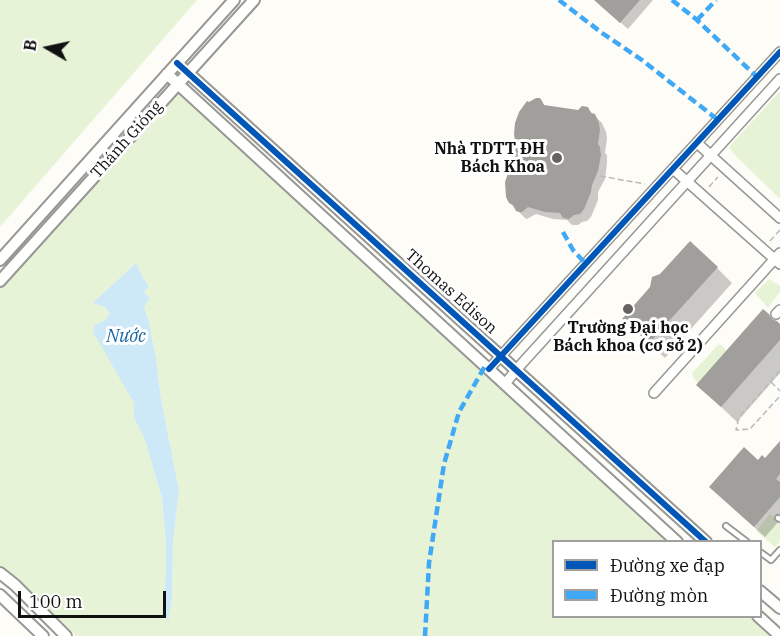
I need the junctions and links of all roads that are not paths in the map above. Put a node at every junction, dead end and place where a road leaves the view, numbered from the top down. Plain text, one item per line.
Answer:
1 (234, 0) edge
2 (254, 0) edge
3 (778, 59) edge
4 (177, 63) junction
5 (188, 73) junction
6 (167, 74) junction
7 (780, 79) edge
8 (178, 83) junction
9 (697, 143) junction
10 (710, 156) junction
11 (673, 169) junction
12 (687, 181) junction
13 (780, 218) edge
14 (778, 258) edge
15 (0, 260) edge
16 (579, 272) junction
17 (0, 280) edge
18 (593, 284) junction
19 (501, 356) junction
20 (489, 369) junction
21 (516, 369) junction
22 (505, 384) junction
23 (654, 393) dead end
24 (726, 526) dead end
25 (675, 540) edge
26 (704, 540) edge
27 (744, 540) edge
28 (780, 550) edge
29 (762, 553) edge
30 (1, 578) edge
31 (762, 593) edge
32 (0, 595) edge
33 (780, 608) edge
34 (760, 618) edge
35 (43, 636) edge
36 (66, 636) edge
37 (780, 636) edge

1 - 4 street, Thánh Gióng
2 - 5 street, Thánh Gióng
3 - 9 street
4 - 5 street, Thomas Edison
4 - 6 street, Thánh Gióng
5 - 8 street, Thánh Gióng
5 - 19 street, Thomas Edison
6 - 8 street, Thomas Edison
6 - 15 street, Thánh Gióng
7 - 10 street
8 - 17 street, Thánh Gióng
8 - 20 street, Thomas Edison
9 - 10 street
9 - 11 street
10 - 12 street
10 - 13 street
11 - 12 street
11 - 16 street
12 - 14 street
12 - 18 street
14 - 23 street
16 - 18 street
16 - 19 street
18 - 21 street
19 - 20 street
19 - 21 street, Thomas Edison
20 - 22 street, Thomas Edison
21 - 22 street
21 - 26 street, Thomas Edison
22 - 25 street, Thomas Edison
24 - 27 lane
28 - 29 lane
30 - 36 street
31 - 33 street
32 - 35 street
34 - 37 street

